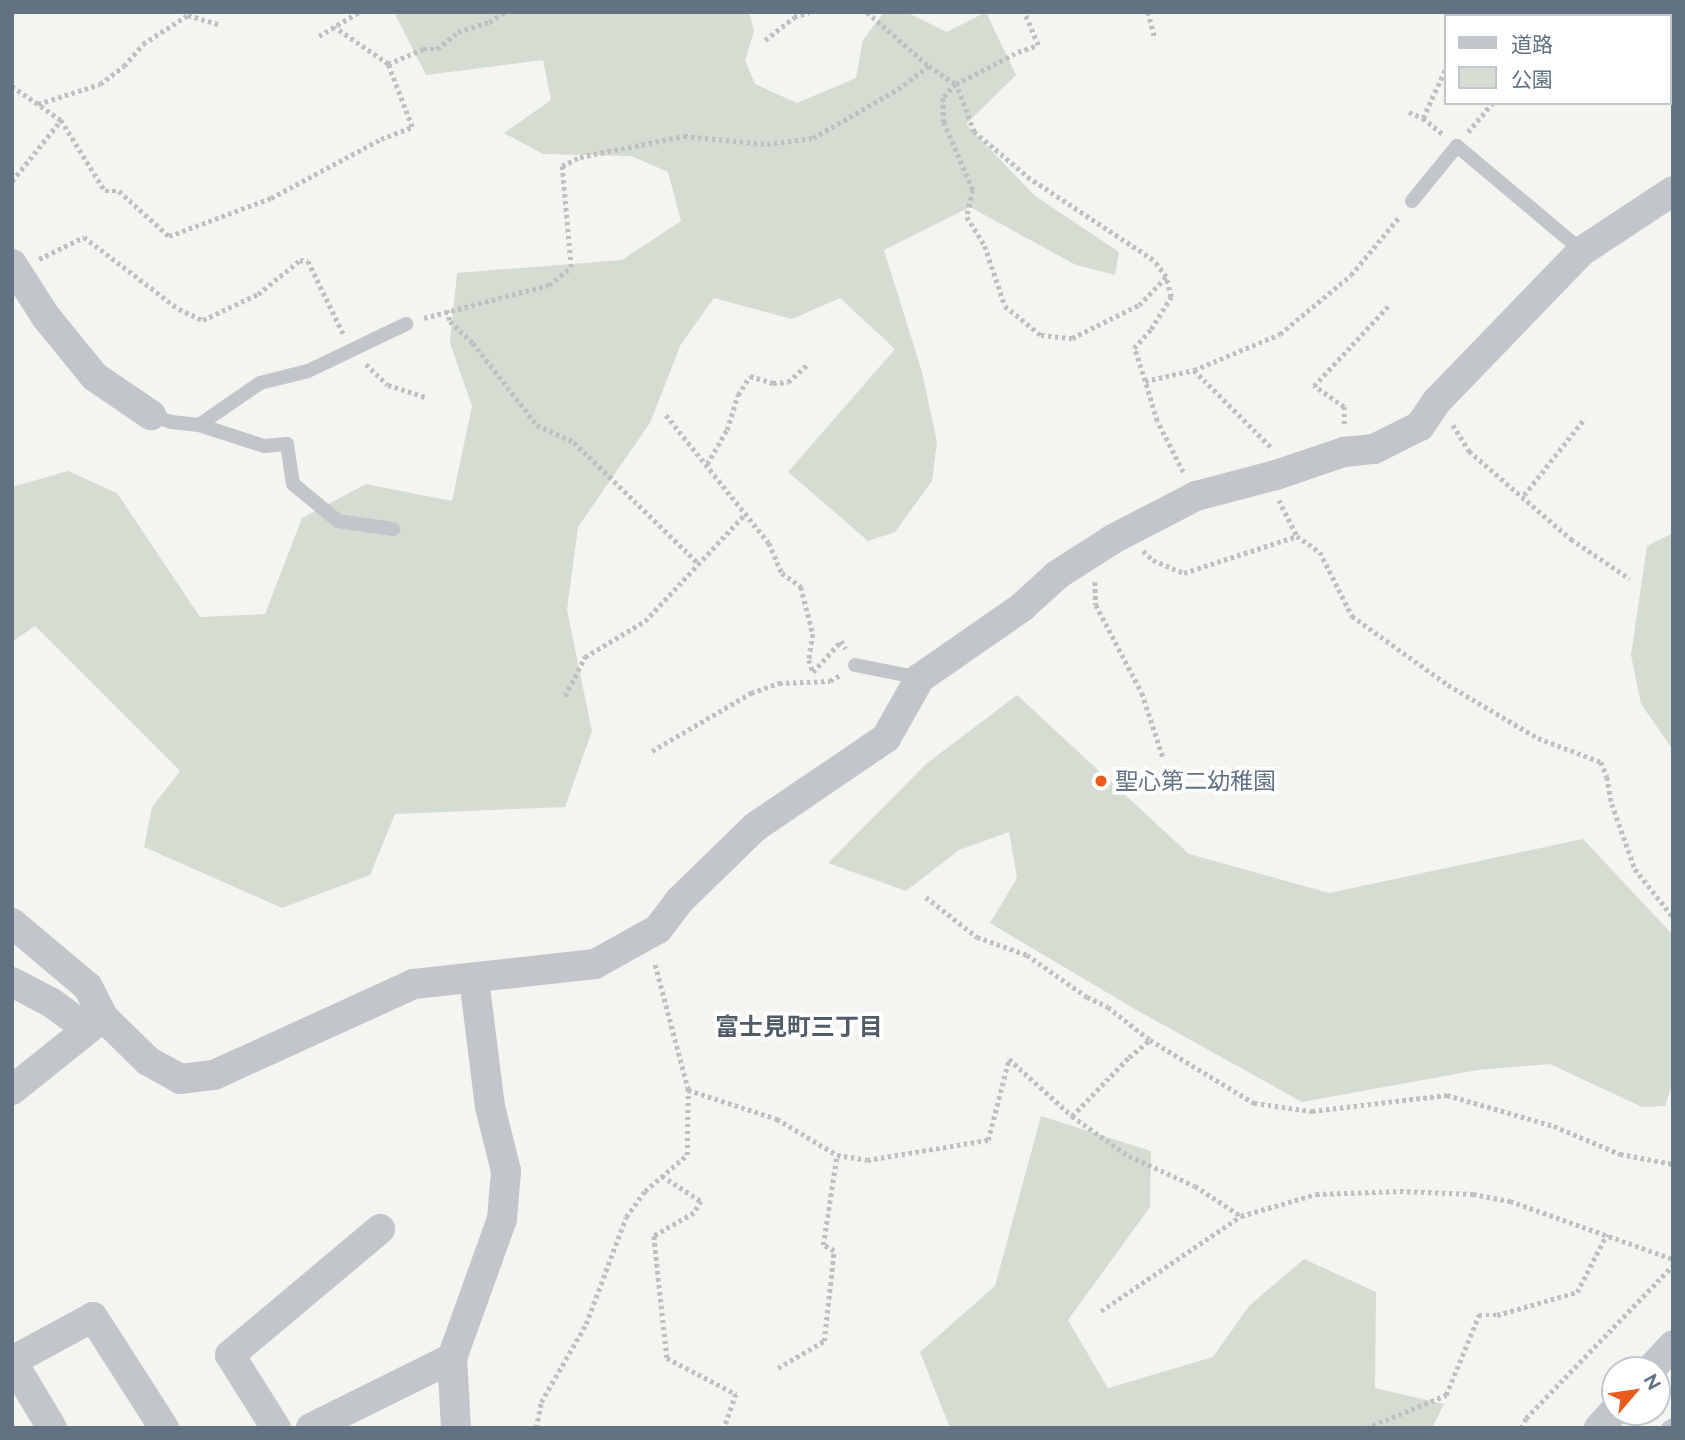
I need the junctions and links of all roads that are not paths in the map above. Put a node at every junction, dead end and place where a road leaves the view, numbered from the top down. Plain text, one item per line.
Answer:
1 (1673, 191) edge
2 (1412, 201) road end
3 (1582, 250) junction
4 (14, 267) edge
5 (406, 324) road end
6 (151, 415) joint
7 (199, 425) junction
8 (393, 529) dead end
9 (855, 665) road end
10 (920, 678) junction
11 (12, 923) edge
12 (474, 978) junction
13 (12, 982) edge
14 (95, 1023) junction
15 (12, 1090) edge
16 (380, 1229) dead end
17 (453, 1358) junction
18 (12, 1361) edge
19 (1673, 1424) edge
20 (52, 1428) edge
21 (164, 1428) edge
22 (276, 1428) edge
23 (311, 1428) edge
24 (456, 1428) edge
25 (1668, 1428) edge

1 - 3 street
2 - 3 lane
3 - 10 street
4 - 6 street
5 - 7 lane
6 - 7 lane
7 - 8 lane
9 - 10 lane
10 - 12 street
11 - 14 street
12 - 14 street
12 - 17 street
13 - 14 street
14 - 15 street
16 - 22 street
17 - 23 street
17 - 24 street
18 - 20 street
18 - 21 street
19 - 25 lane

